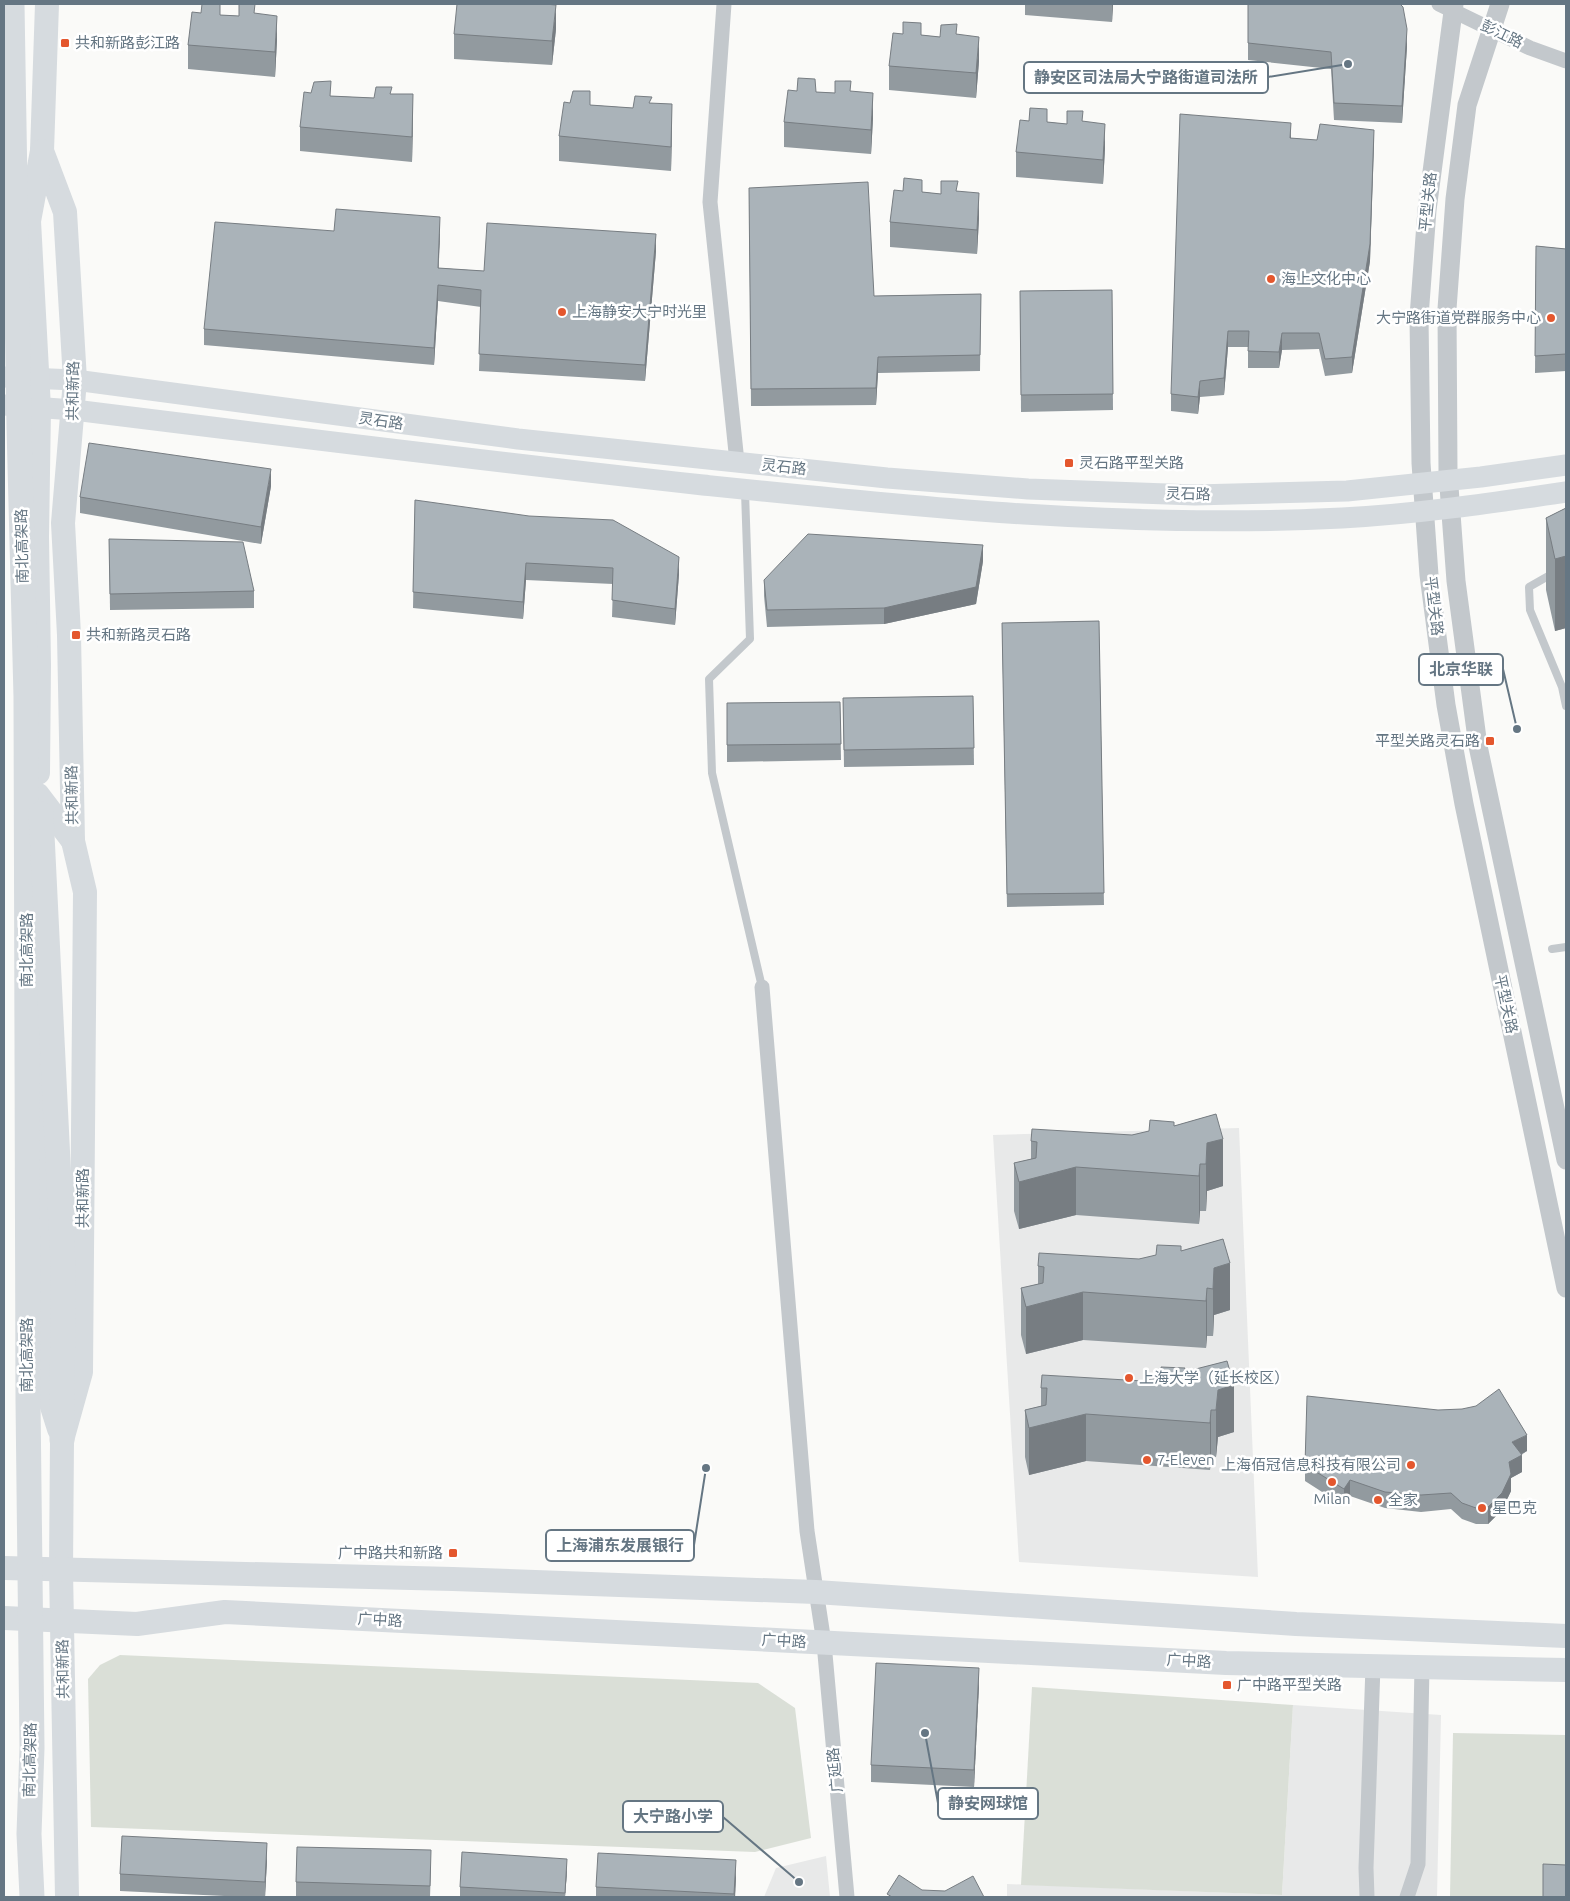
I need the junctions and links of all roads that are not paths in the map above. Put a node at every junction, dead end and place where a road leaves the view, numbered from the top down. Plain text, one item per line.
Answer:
1 (12, 4) edge
2 (46, 4) edge
3 (724, 4) edge
4 (1500, 4) edge
5 (1449, 6) edge
6 (1492, 29) junction
7 (1566, 62) edge
8 (42, 151) junction
9 (4, 377) edge
10 (38, 379) junction
11 (75, 380) junction
12 (4, 405) edge
13 (39, 408) junction
14 (74, 410) junction
15 (737, 462) junction
16 (1566, 465) edge
17 (1448, 481) junction
18 (1423, 483) junction
19 (745, 489) junction
20 (1566, 492) edge
21 (1450, 508) junction
22 (1424, 510) junction
23 (1566, 566) edge
24 (68, 619) junction
25 (39, 664) junction
26 (26, 697) junction
27 (1566, 706) edge
28 (38, 795) junction
29 (73, 841) junction
30 (1566, 947) edge
31 (1552, 949) dead end
32 (762, 986) joint
33 (1566, 1160) edge
34 (1566, 1288) edge
35 (62, 1440) junction
36 (4, 1568) edge
37 (61, 1570) junction
38 (816, 1592) junction
39 (4, 1618) edge
40 (63, 1620) junction
41 (1566, 1636) edge
42 (824, 1642) junction
43 (1373, 1666) junction
44 (1422, 1667) junction
45 (1566, 1670) edge
46 (32, 1897) edge
47 (67, 1897) edge
48 (847, 1897) edge
49 (1368, 1897) edge
50 (1406, 1897) edge

1 - 26 highway, 南北高架路
2 - 8 main road, 共和新路
3 - 15 street
4 - 6 street, 平型关路
5 - 6 street, 彭江路
5 - 18 street, 平型关路
6 - 7 street, 彭江路
6 - 17 street, 平型关路
8 - 10 main road, 共和新路
8 - 11 main road, 共和新路
9 - 10 main road, 灵石路
10 - 11 main road, 灵石路
10 - 13 main road, 共和新路
11 - 14 main road, 共和新路
11 - 15 main road, 灵石路
12 - 13 main road, 灵石路
13 - 14 main road, 灵石路
13 - 25 main road, 共和新路
14 - 19 main road, 灵石路
14 - 24 main road, 共和新路
15 - 18 main road, 灵石路
16 - 17 main road, 灵石路
17 - 18 main road, 灵石路
17 - 21 street, 平型关路
18 - 22 street, 平型关路
19 - 22 main road, 灵石路
19 - 32 lane
20 - 21 main road, 灵石路
21 - 22 main road, 灵石路
21 - 33 street, 平型关路
22 - 34 street, 平型关路
23 - 27 lane
24 - 25 main road
24 - 29 main road, 共和新路
25 - 28 main road, 共和新路
26 - 35 highway
26 - 46 highway, 南北高架路
28 - 29 main road
28 - 35 main road, 共和新路
29 - 35 main road, 共和新路
30 - 31 lane
32 - 38 street, 广延路
35 - 37 main road, 共和新路
36 - 37 main road
37 - 38 main road
37 - 40 main road, 共和新路
38 - 41 main road
38 - 42 street, 广延路
39 - 40 main road, 广中路
40 - 42 main road, 广中路
40 - 47 main road, 共和新路
42 - 43 main road, 广中路
42 - 48 street, 广延路
43 - 44 main road, 广中路
43 - 49 street
44 - 45 main road, 广中路
44 - 50 street

